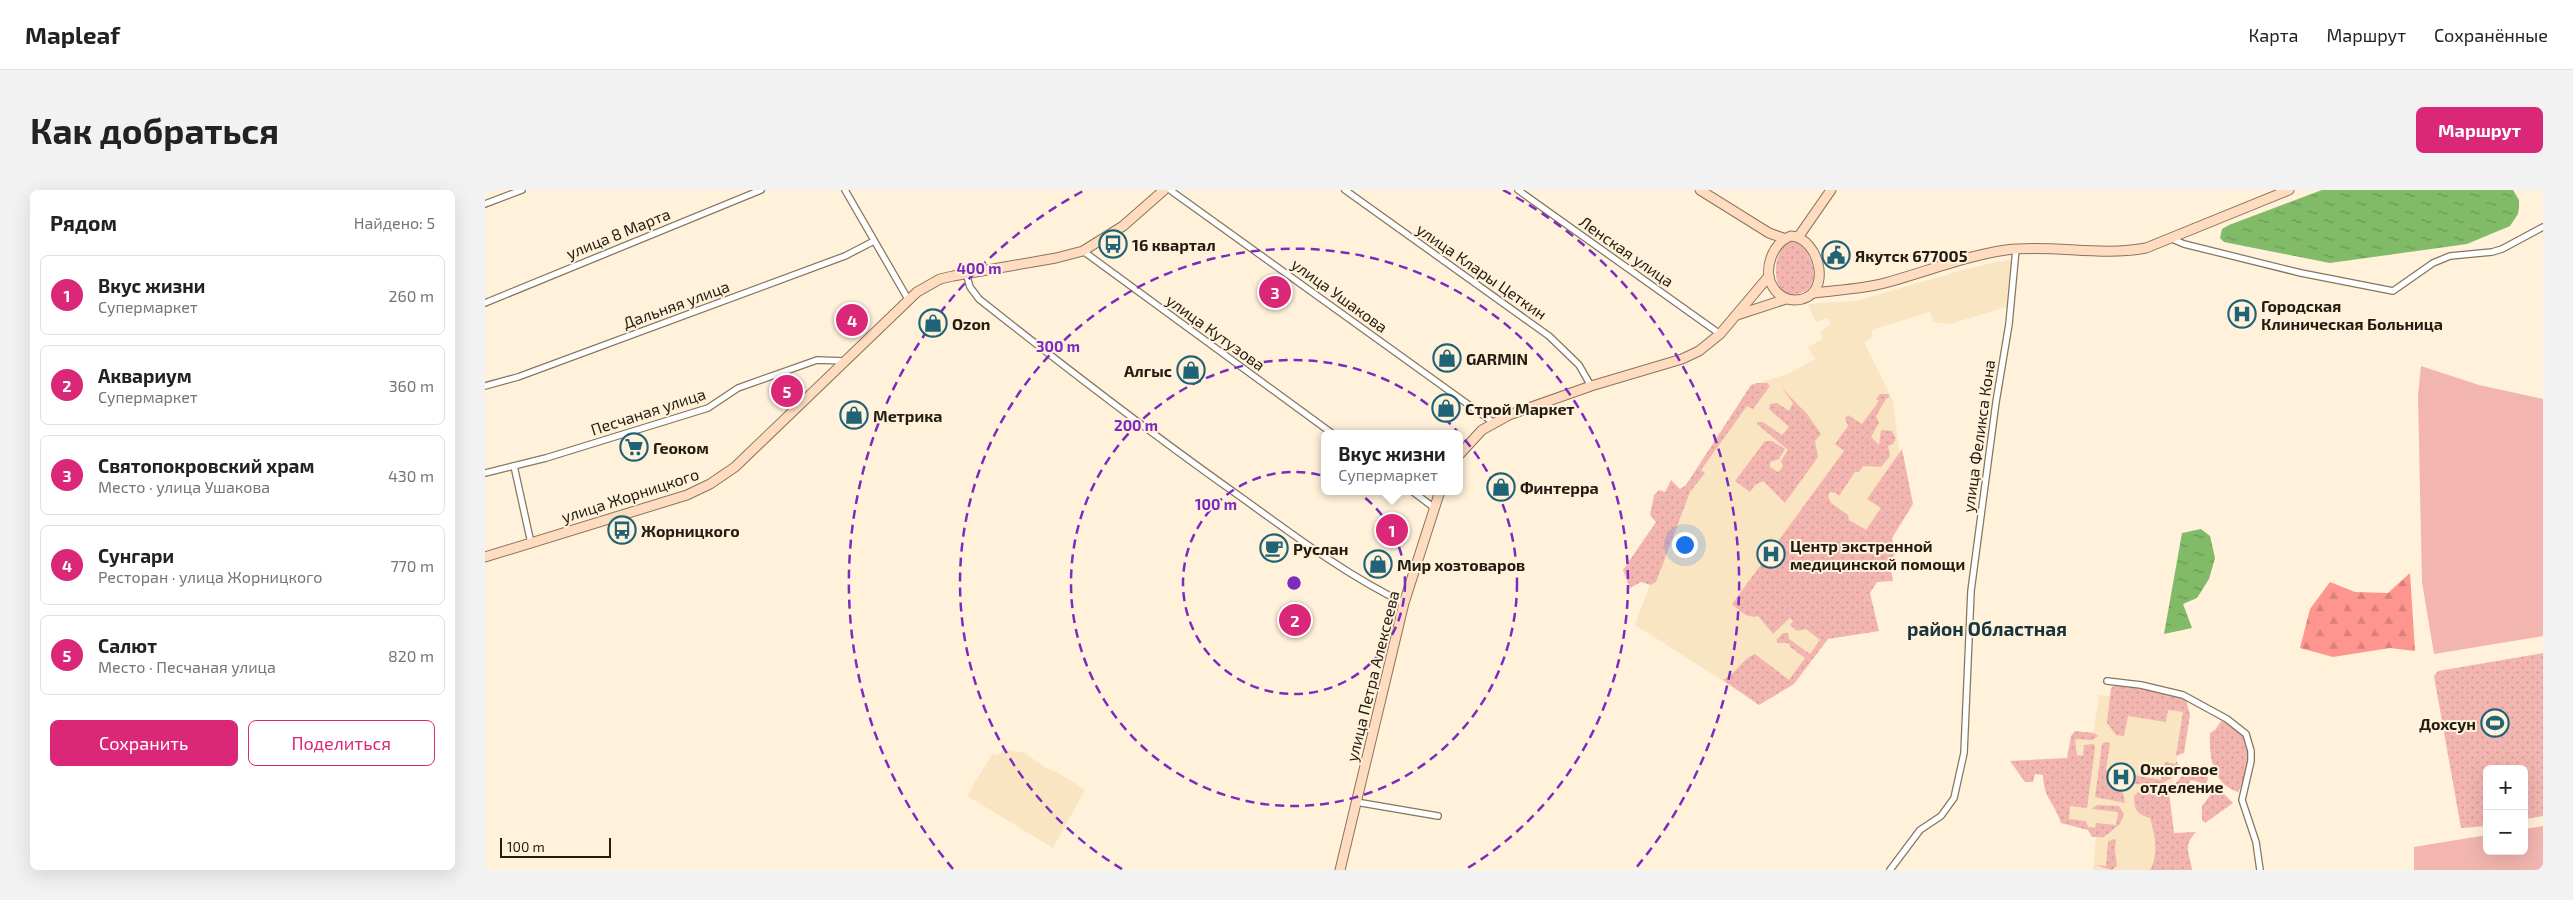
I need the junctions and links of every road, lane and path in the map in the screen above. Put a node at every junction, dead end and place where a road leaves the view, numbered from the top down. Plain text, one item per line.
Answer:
1 (522, 190) edge
2 (761, 190) edge
3 (845, 190) edge
4 (1164, 190) edge
5 (1170, 190) edge
6 (1345, 190) edge
7 (1519, 190) edge
8 (1700, 190) edge
9 (1831, 190) edge
10 (2289, 190) edge
11 (485, 204) edge
12 (2543, 227) edge
13 (1769, 233) junction
14 (1799, 236) junction
15 (1783, 238) junction
16 (2170, 238) junction
17 (874, 241) junction
18 (1773, 249) junction
19 (2016, 249) junction
20 (1083, 251) junction
21 (966, 273) junction
22 (1769, 276) junction
23 (1821, 276) junction
24 (1833, 290) junction
25 (1814, 293) junction
26 (908, 299) junction
27 (1786, 299) junction
28 (485, 303) edge
29 (1737, 315) junction
30 (1720, 334) junction
31 (845, 361) junction
32 (485, 386) edge
33 (1591, 386) junction
34 (1493, 423) junction
35 (1328, 430) edge
36 (1463, 450) edge
37 (515, 466) junction
38 (485, 473) edge
39 (1417, 495) edge
40 (1438, 495) edge
41 (1433, 507) junction
42 (531, 543) junction
43 (485, 558) edge
44 (1405, 602) junction
45 (2107, 681) dead end
46 (1356, 802) junction
47 (1438, 816) dead end
48 (1340, 870) edge
49 (1890, 870) edge
50 (2260, 870) edge

1 - 11 street
2 - 28 street, улица 8 Марта
3 - 17 street
4 - 20 street, улица Жорницкого
5 - 34 street, улица Ушакова
6 - 33 street, улица Клары Цеткин
7 - 30 street, Ленская улица
8 - 13 street
9 - 14 street
10 - 16 street
12 - 16 street
13 - 15 street
13 - 18 street
14 - 15 street
14 - 23 street
15 - 18 street
16 - 19 street
17 - 26 street
17 - 32 street, Дальняя улица
18 - 22 street
19 - 24 street
19 - 49 street, улица Феликса Кона
20 - 21 street, улица Жорницкого
20 - 35 street, улица Кутузова
21 - 26 street, улица Жорницкого
21 - 44 street
22 - 27 street
22 - 29 street
23 - 24 street
23 - 25 street
24 - 25 street
25 - 27 street
26 - 31 street, улица Жорницкого
27 - 29 street
29 - 30 street
30 - 33 street
31 - 37 street, Песчаная улица
31 - 42 street, улица Жорницкого
33 - 34 street
34 - 36 street
37 - 38 street, Песчаная улица
37 - 42 street
39 - 41 street
40 - 41 street, улица Петра Алексеева
41 - 44 street, улица Петра Алексеева
42 - 43 street, улица Жорницкого
44 - 46 street, улица Петра Алексеева
45 - 50 street
46 - 47 street
46 - 48 street, улица Петра Алексеева

